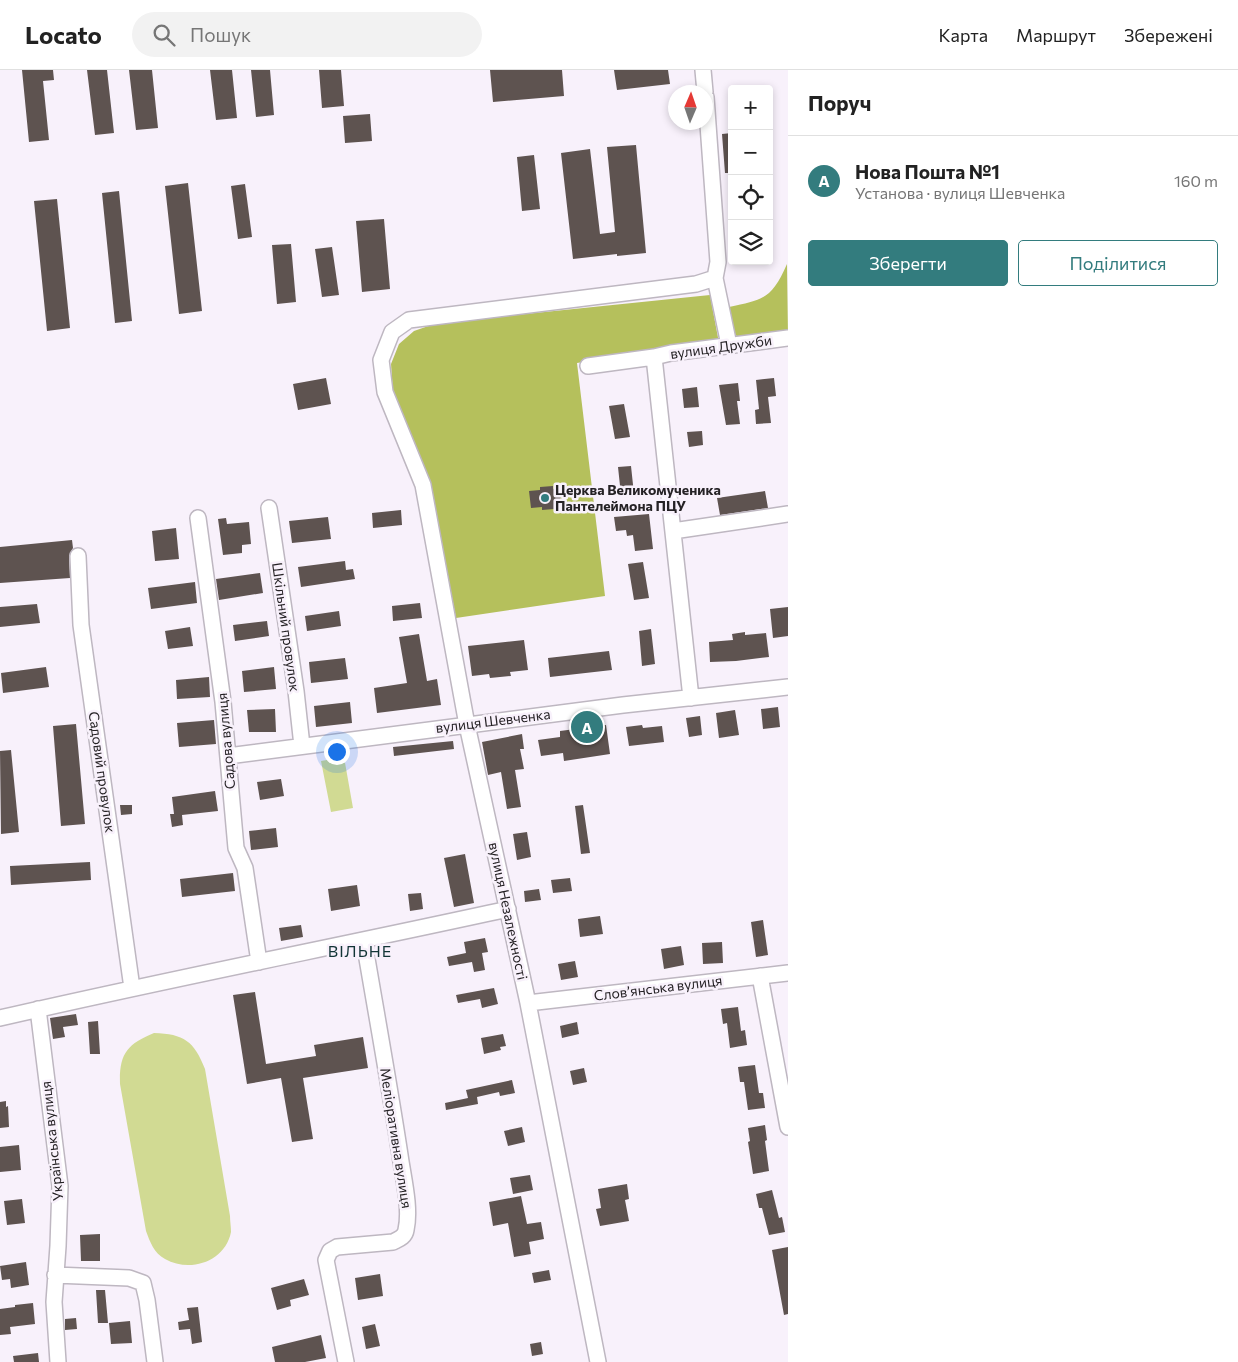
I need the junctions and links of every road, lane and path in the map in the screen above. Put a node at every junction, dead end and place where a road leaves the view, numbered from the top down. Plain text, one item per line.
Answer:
1 (703, 70) edge
2 (704, 85) edge
3 (708, 130) edge
4 (715, 278) junction
5 (788, 338) edge
6 (729, 345) junction
7 (654, 357) junction
8 (588, 366) dead end
9 (268, 508) dead end
10 (788, 514) edge
11 (198, 518) dead end
12 (673, 532) junction
13 (78, 556) dead end
14 (788, 688) edge
15 (691, 698) junction
16 (467, 724) junction
17 (302, 746) junction
18 (228, 756) junction
19 (508, 909) junction
20 (364, 941) junction
21 (259, 962) junction
22 (788, 973) edge
23 (760, 976) junction
24 (132, 988) junction
25 (528, 1003) junction
26 (38, 1009) junction
27 (0, 1018) edge
28 (788, 1127) edge
29 (55, 1275) junction
30 (58, 1362) edge
31 (155, 1362) edge
32 (346, 1362) edge
33 (598, 1362) edge

1 - 2 street
3 - 4 street
4 - 6 street
4 - 16 street, вулиця Незалежності
5 - 6 street, вулиця Дружби
6 - 7 street, вулиця Дружби
7 - 8 street, вулиця Дружби
7 - 12 street
9 - 17 street, Шкільний провулок
10 - 12 street
11 - 18 street, Садова вулиця
12 - 15 street
13 - 24 street, Садовий провулок
14 - 15 street, вулиця Шевченка
15 - 16 street, вулиця Шевченка
16 - 17 street, вулиця Шевченка
16 - 19 street, вулиця Незалежності
17 - 18 street, вулиця Шевченка
18 - 21 street, Садова вулиця
19 - 20 street
19 - 25 street, вулиця Незалежності
20 - 21 street
20 - 32 street, Меліоративна вулиця
21 - 24 street
22 - 23 street, Словʼянська вулиця
23 - 25 street, Словʼянська вулиця
23 - 28 street
24 - 26 street
25 - 33 street, вулиця Незалежності
26 - 27 street
26 - 29 street, Українська вулиця
29 - 30 street, Українська вулиця
29 - 31 street

